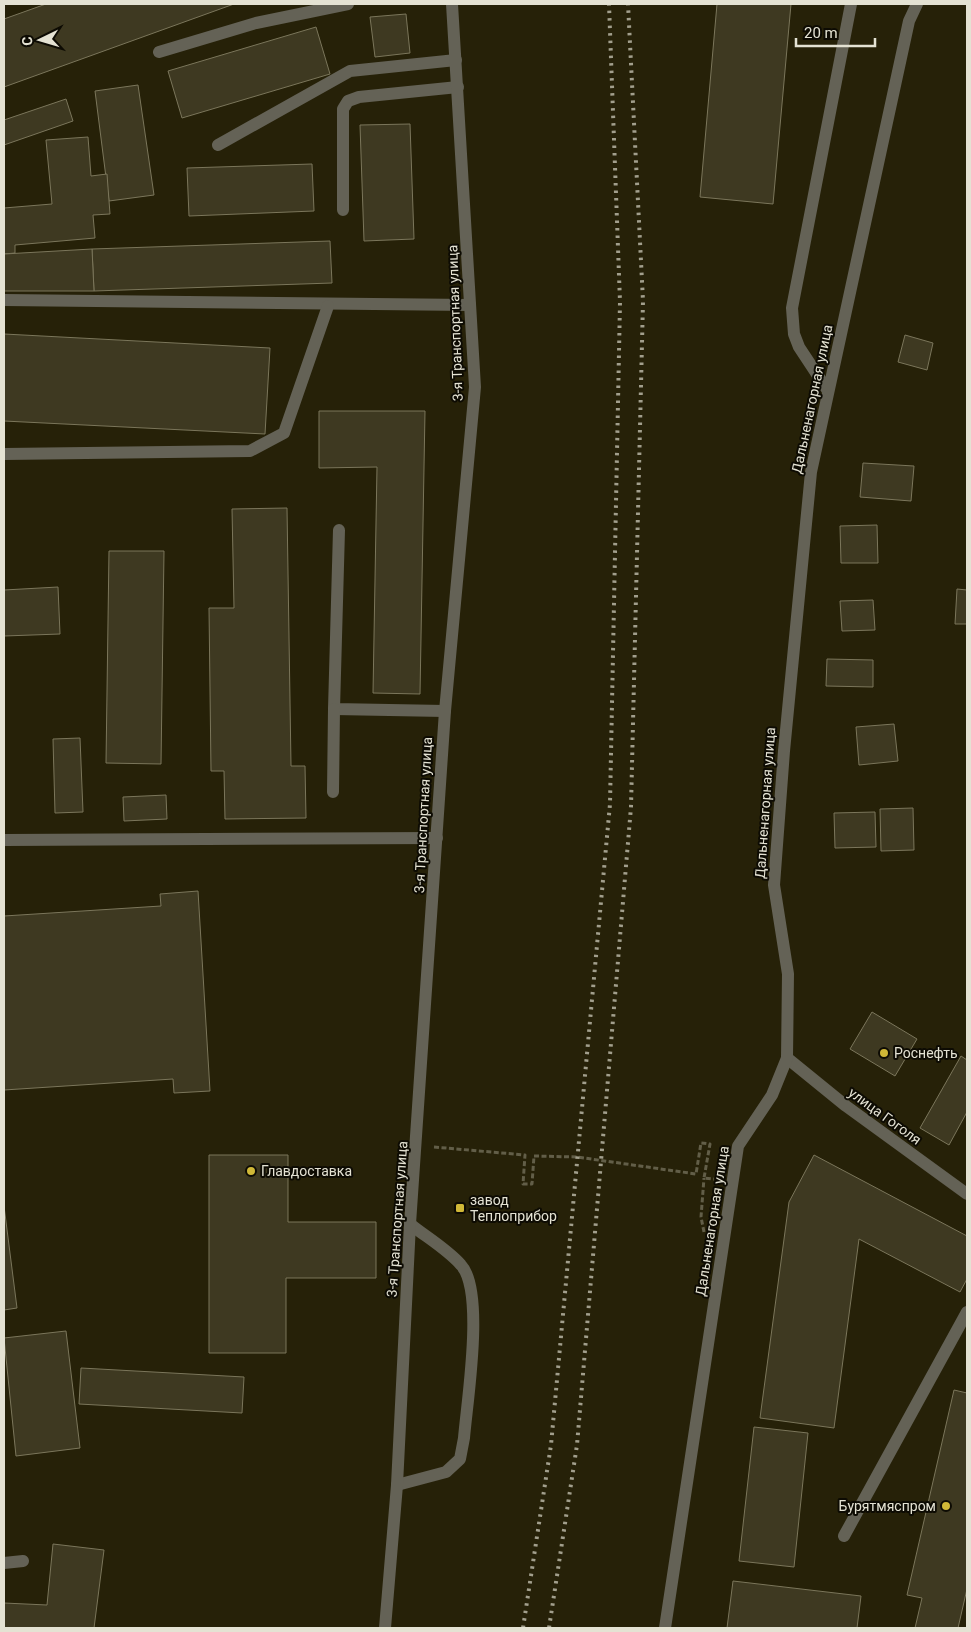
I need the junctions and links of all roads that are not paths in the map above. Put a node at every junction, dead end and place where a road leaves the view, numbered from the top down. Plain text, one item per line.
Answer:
1 (348, 4) edge
2 (452, 4) edge
3 (851, 4) edge
4 (917, 4) edge
5 (159, 52) dead end
6 (456, 60) junction
7 (458, 87) junction
8 (218, 145) dead end
9 (343, 210) dead end
10 (4, 300) edge
11 (470, 305) junction
12 (328, 306) dead end
13 (828, 390) junction
14 (4, 454) edge
15 (339, 530) dead end
16 (334, 709) junction
17 (445, 711) junction
18 (333, 792) dead end
19 (437, 838) junction
20 (4, 840) edge
21 (787, 1058) junction
22 (967, 1194) edge
23 (410, 1224) junction
24 (967, 1312) edge
25 (397, 1486) junction
26 (844, 1536) dead end
27 (23, 1561) dead end
28 (4, 1563) edge
29 (385, 1628) edge
30 (665, 1628) edge

1 - 5 street
2 - 6 street, 3-я Транспортная улица
3 - 13 street
4 - 13 street, Дальненагорная улица
6 - 7 street, 3-я Транспортная улица
6 - 8 street
7 - 9 street
7 - 11 street, 3-я Транспортная улица
10 - 11 street
11 - 17 street, 3-я Транспортная улица
12 - 14 street
13 - 21 street, Дальненагорная улица
15 - 16 street
16 - 17 street
16 - 18 street
17 - 19 street, 3-я Транспортная улица
19 - 20 street
19 - 23 street, 3-я Транспортная улица
21 - 22 street, улица Гоголя
21 - 30 street, Дальненагорная улица
23 - 25 street, 3-я Транспортная улица
23 - 25 street
24 - 26 street
25 - 29 street, 3-я Транспортная улица
27 - 28 street

